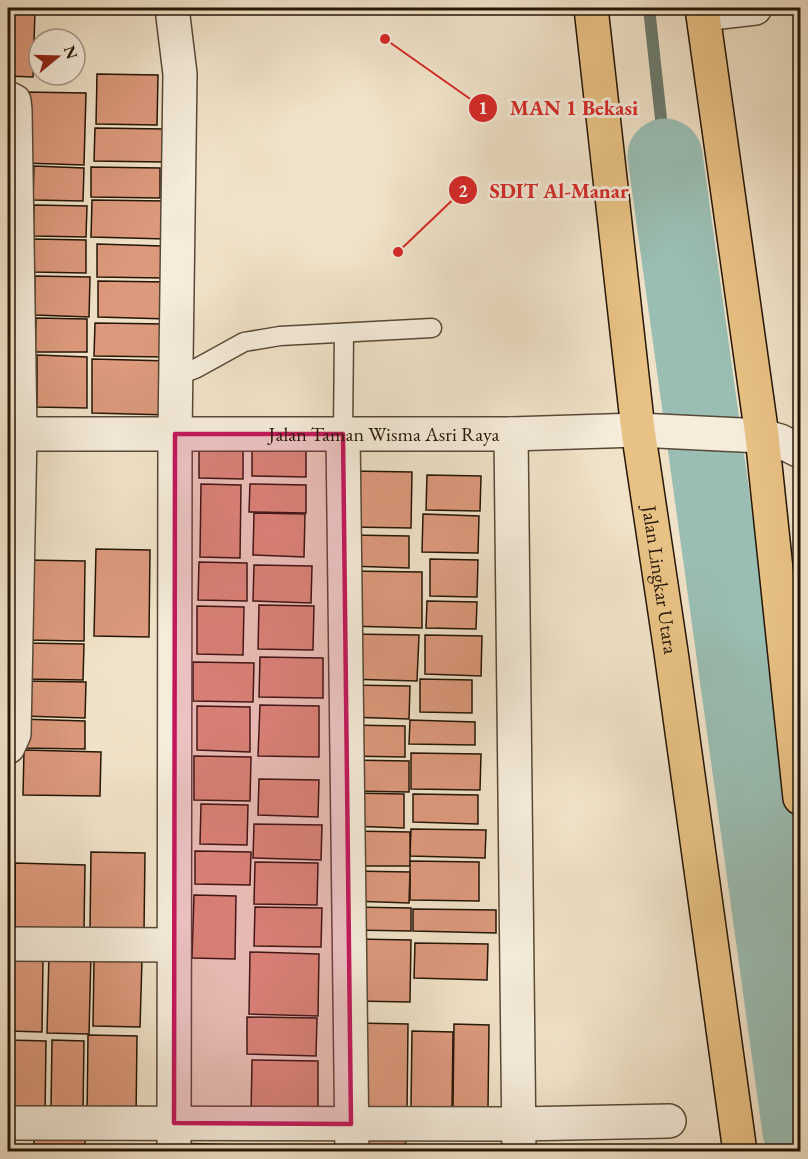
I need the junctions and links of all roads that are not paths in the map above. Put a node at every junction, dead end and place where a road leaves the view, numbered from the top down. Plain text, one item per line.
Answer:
1 (172, 8) edge
2 (591, 8) edge
3 (754, 8) edge
4 (703, 11) edge
5 (8, 98) edge
6 (432, 328) dead end
7 (344, 333) junction
8 (176, 376) junction
9 (643, 430) junction
10 (14, 434) edge
11 (175, 434) junction
12 (343, 434) junction
13 (511, 434) junction
14 (786, 439) edge
15 (8, 747) edge
16 (801, 798) edge
17 (8, 944) edge
18 (174, 945) junction
19 (669, 1121) dead end
20 (17, 1132) edge
21 (174, 1137) edge
22 (351, 1138) edge
23 (519, 1138) edge
24 (740, 1152) edge

1 - 8 street
2 - 9 main road, Jalan Lingkar Utara
3 - 4 street
4 - 14 main road
5 - 10 street
6 - 7 lane
7 - 8 lane
7 - 12 lane
8 - 11 street
9 - 13 street, Jalan Taman Wisma Asri Raya
9 - 14 street, Jalan Taman Wisma Asri Raya
9 - 24 main road, Jalan Lingkar Utara
10 - 11 street, Jalan Taman Wisma Asri Raya
10 - 15 street
11 - 12 street, Jalan Taman Wisma Asri Raya
11 - 18 street
12 - 13 street, Jalan Taman Wisma Asri Raya
12 - 22 street
13 - 23 street
14 - 16 main road
17 - 18 street
18 - 21 street
19 - 23 street
20 - 21 street
21 - 22 street
22 - 23 street

